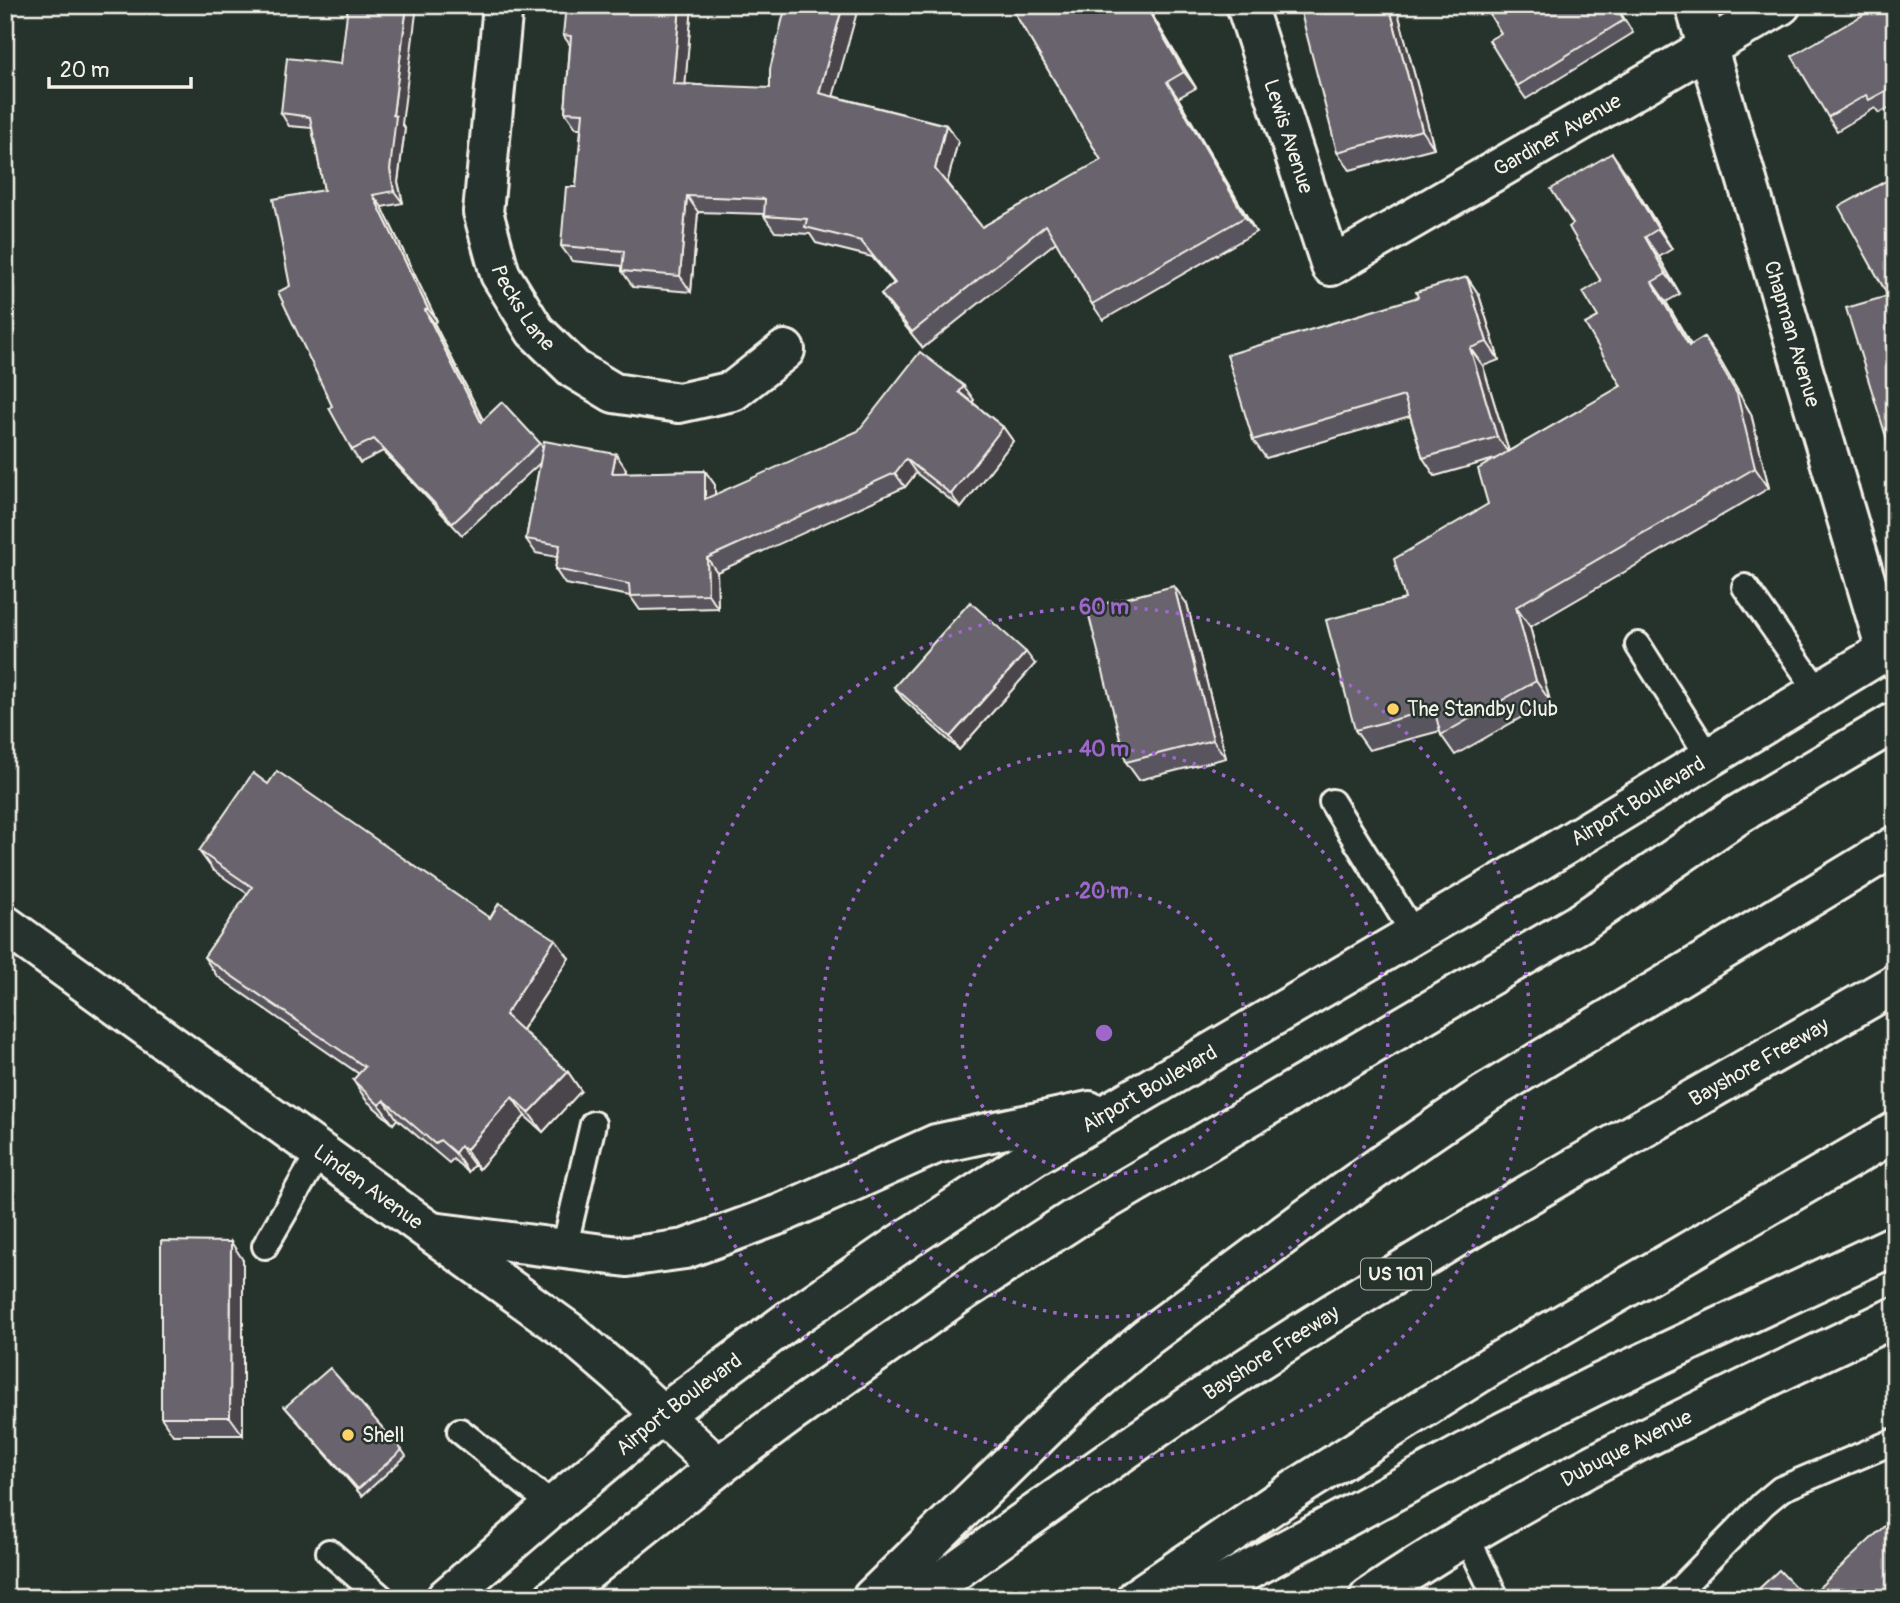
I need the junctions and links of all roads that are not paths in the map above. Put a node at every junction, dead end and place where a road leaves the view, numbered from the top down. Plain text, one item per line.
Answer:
1 (503, 5) edge
2 (1247, 5) edge
3 (1695, 5) edge
4 (1781, 5) edge
5 (1708, 48) junction
6 (1331, 266) joint
7 (785, 350) dead end
8 (1745, 587) dead end
9 (1638, 645) dead end
10 (1892, 651) edge
11 (1818, 691) junction
12 (1895, 722) edge
13 (1709, 757) junction
14 (1332, 802) dead end
15 (1895, 846) edge
16 (5, 925) edge
17 (1414, 933) junction
18 (1895, 984) edge
19 (1122, 1104) junction
20 (593, 1124) dead end
21 (1895, 1132) edge
22 (320, 1151) junction
23 (432, 1232) junction
24 (1895, 1245) edge
25 (265, 1246) dead end
26 (564, 1249) junction
27 (1895, 1317) edge
28 (662, 1415) junction
29 (460, 1431) dead end
30 (1895, 1441) edge
31 (718, 1466) junction
32 (553, 1506) junction
33 (1466, 1535) junction
34 (329, 1552) dead end
35 (382, 1598) edge
36 (446, 1598) edge
37 (554, 1598) edge
38 (872, 1598) edge
39 (918, 1598) edge
40 (1136, 1598) edge
41 (1197, 1598) edge
42 (1368, 1598) edge
43 (1496, 1598) edge
44 (1671, 1598) edge

1 - 7 main road, Pecks Lane
2 - 6 main road, Lewis Avenue
3 - 5 main road, Chapman Avenue
4 - 5 main road, Gardiner Avenue
5 - 6 main road, Gardiner Avenue
5 - 10 main road, Chapman Avenue
8 - 11 lane
9 - 13 lane
10 - 11 main road, Airport Boulevard
11 - 13 main road, Airport Boulevard
12 - 31 main road
13 - 17 main road, Airport Boulevard
14 - 17 lane
15 - 38 main road
16 - 22 main road, Linden Avenue
17 - 19 main road, Airport Boulevard
18 - 39 main road, Bayshore Freeway / US 101
19 - 26 main road
19 - 28 main road, Airport Boulevard
20 - 26 lane
21 - 40 main road
22 - 23 main road, Linden Avenue
22 - 25 lane
23 - 26 main road
23 - 28 main road, Linden Avenue
24 - 41 main road
27 - 33 main road, Dubuque Avenue
28 - 31 main road, Linden Avenue
28 - 32 main road, Airport Boulevard
29 - 32 lane
30 - 44 lane
31 - 37 main road
32 - 36 main road, Airport Boulevard
33 - 42 main road, Dubuque Avenue
33 - 43 lane
34 - 35 lane

